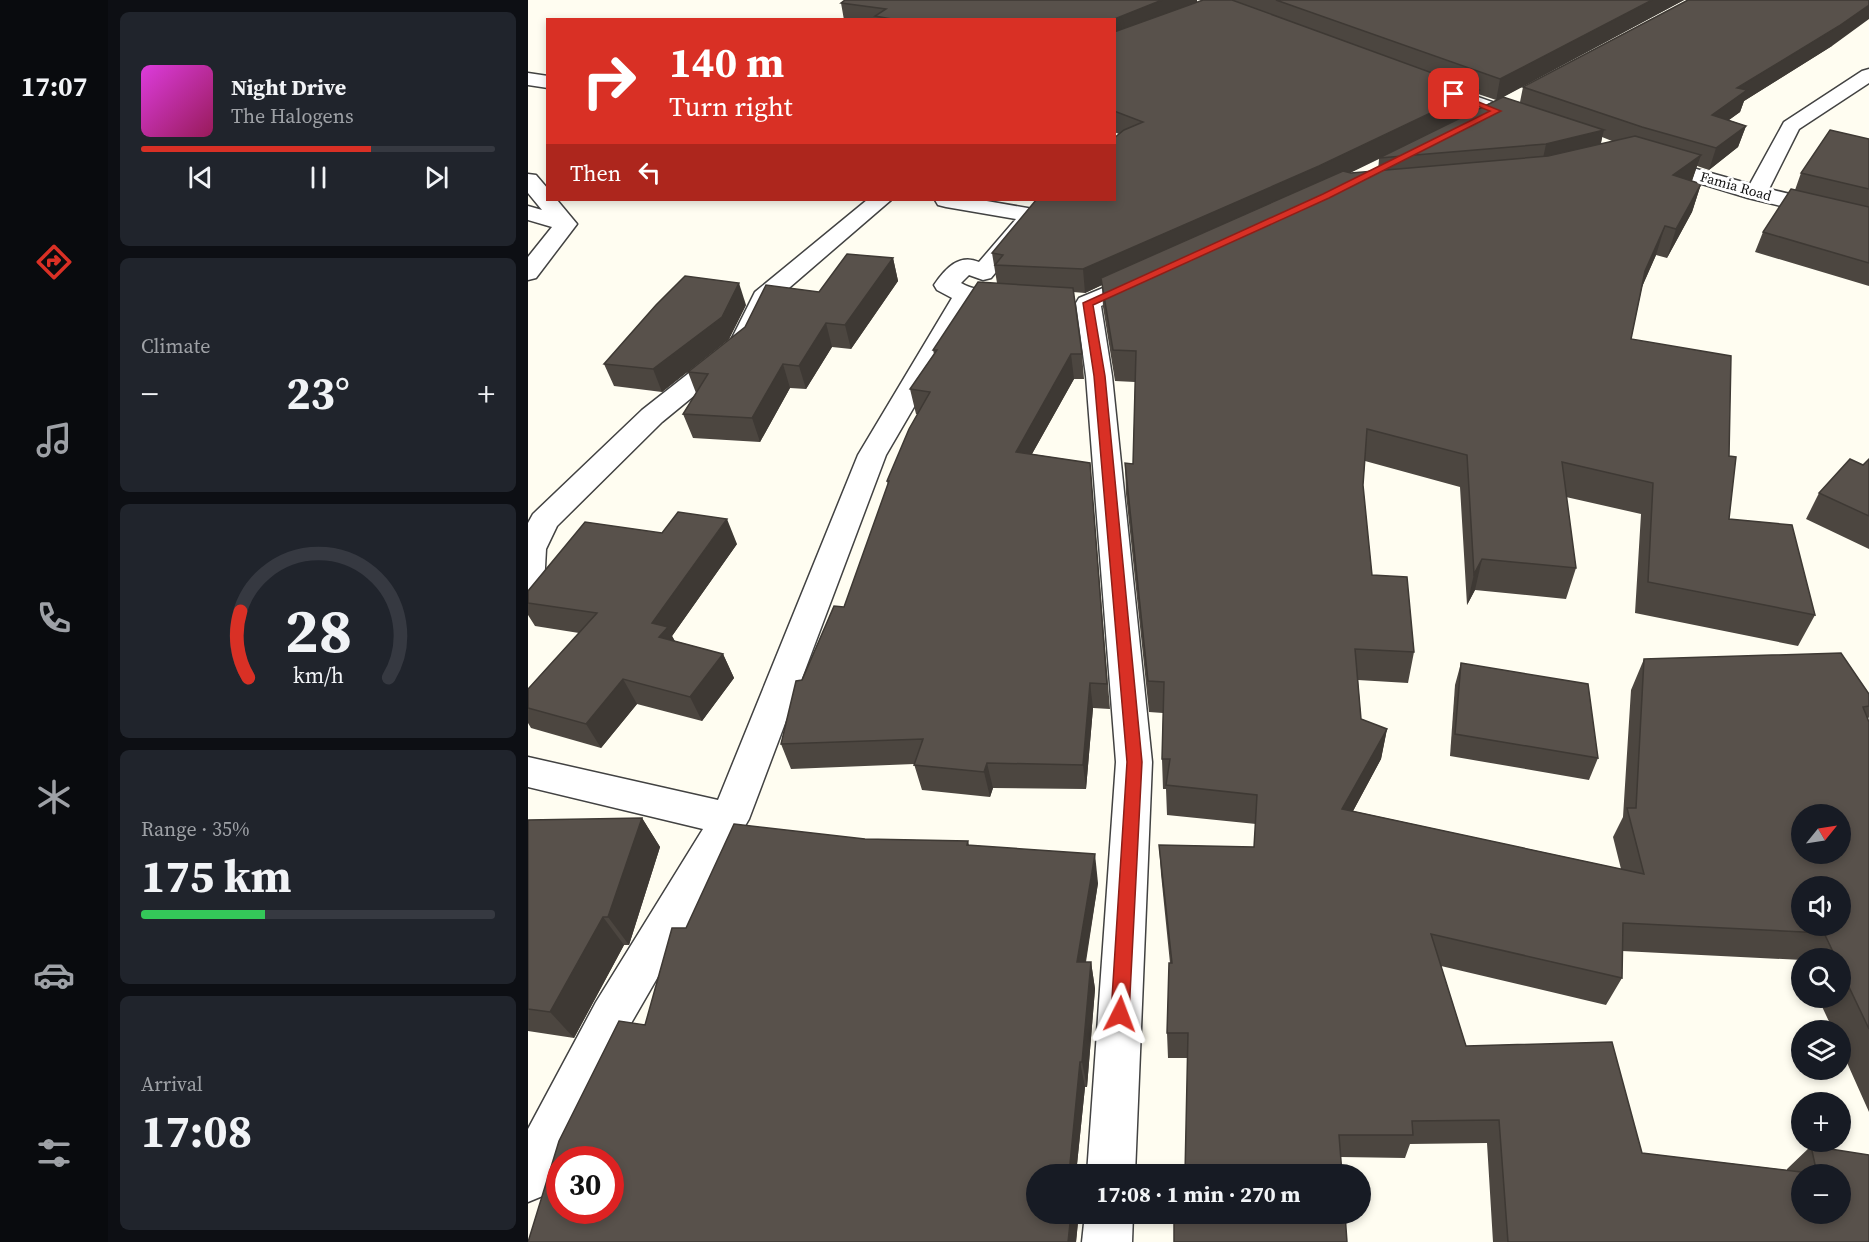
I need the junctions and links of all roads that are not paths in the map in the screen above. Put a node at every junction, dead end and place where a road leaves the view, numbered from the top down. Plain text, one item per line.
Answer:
1 (1869, 75) edge
2 (528, 79) edge
3 (1418, 81) edge
4 (546, 82) edge
5 (1526, 95) edge
6 (1497, 111) junction
7 (1469, 125) edge
8 (1541, 125) edge
9 (1628, 155) edge
10 (546, 173) edge
11 (528, 174) edge
12 (528, 180) edge
13 (1756, 193) junction
14 (546, 201) edge
15 (546, 201) edge
16 (879, 201) edge
17 (952, 201) edge
18 (528, 213) edge
19 (1869, 220) edge
20 (566, 224) junction
21 (1164, 269) edge
22 (528, 273) edge
23 (966, 296) junction
24 (1062, 302) junction
25 (528, 586) edge
26 (528, 772) edge
27 (730, 819) junction
28 (1112, 1164) edge
29 (528, 1178) edge
30 (1108, 1224) edge
31 (1107, 1242) edge

1 - 13 street
2 - 4 street
3 - 6 street
5 - 6 street
6 - 7 street
6 - 8 street
9 - 13 street, Famia Road
10 - 11 street
12 - 15 street
13 - 19 street, Famia Road
14 - 20 street
16 - 25 street
17 - 23 street
18 - 20 street
20 - 22 street
21 - 24 street
23 - 24 street
23 - 27 street
24 - 28 street
26 - 27 street
27 - 29 street
30 - 31 street

